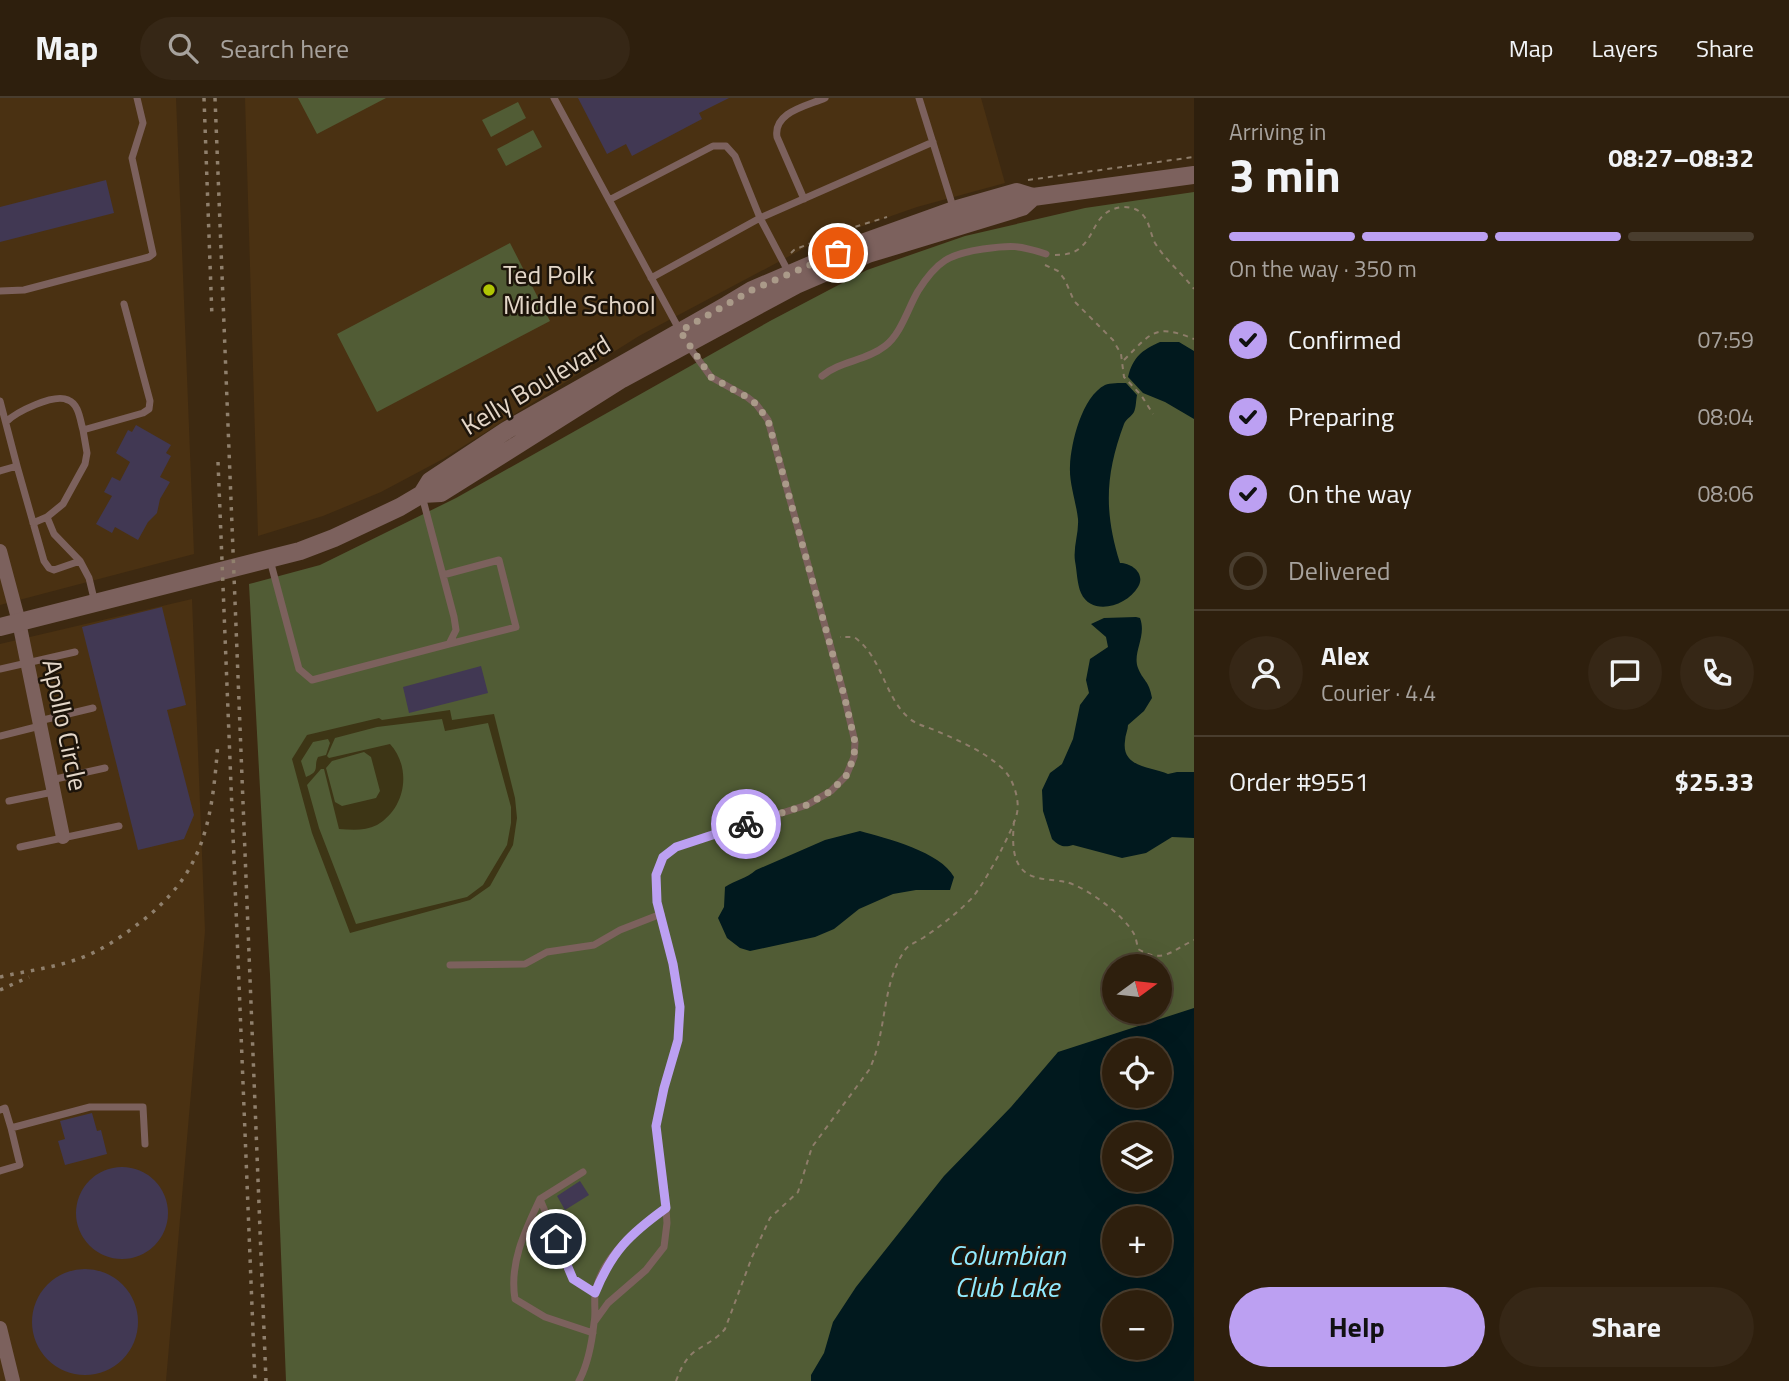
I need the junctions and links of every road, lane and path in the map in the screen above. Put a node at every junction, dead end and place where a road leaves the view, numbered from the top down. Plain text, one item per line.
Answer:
1 (137, 98) edge
2 (554, 98) edge
3 (825, 98) edge
4 (919, 98) edge
5 (933, 142) junction
6 (1194, 175) edge
7 (1033, 197) junction
8 (804, 199) junction
9 (609, 200) junction
10 (954, 210) junction
11 (760, 218) junction
12 (1046, 254) junction
13 (789, 274) junction
14 (651, 278) junction
15 (1194, 289) edge
16 (0, 291) edge
17 (124, 304) dead end
18 (683, 337) junction
19 (1194, 339) edge
20 (1123, 361) junction
21 (822, 376) dead end
22 (0, 401) edge
23 (1153, 414) dead end
24 (6, 422) junction
25 (83, 429) junction
26 (17, 466) junction
27 (0, 471) edge
28 (422, 494) junction
29 (47, 517) junction
30 (33, 523) junction
31 (0, 551) edge
32 (270, 559) junction
33 (80, 561) junction
34 (443, 575) junction
35 (95, 603) junction
36 (19, 622) junction
37 (0, 627) edge
38 (829, 640) junction
39 (449, 644) junction
40 (75, 652) dead end
41 (27, 664) junction
42 (0, 670) edge
43 (93, 708) dead end
44 (39, 723) junction
45 (0, 736) edge
46 (104, 768) dead end
47 (52, 786) junction
48 (9, 802) dead end
49 (1014, 820) junction
50 (119, 825) dead end
51 (63, 837) junction
52 (20, 847) dead end
53 (661, 914) junction
54 (1194, 940) edge
55 (450, 965) dead end
56 (0, 1110) edge
57 (10, 1128) junction
58 (145, 1144) dead end
59 (0, 1171) edge
60 (583, 1172) dead end
61 (540, 1199) junction
62 (666, 1208) junction
63 (595, 1293) junction
64 (595, 1321) junction
65 (0, 1328) edge
66 (593, 1333) junction
67 (13, 1381) edge
68 (579, 1381) edge
69 (676, 1381) edge

1 - 16 lane
2 - 9 lane
3 - 8 lane
4 - 5 lane
5 - 8 lane
5 - 10 lane
6 - 7 street, Kelly Boulevard
7 - 10 street, Kelly Boulevard
7 - 18 street, Kelly Boulevard
8 - 11 lane
9 - 11 lane
9 - 14 lane
10 - 13 street, Kelly Boulevard
11 - 13 lane
11 - 14 lane
12 - 15 path
12 - 20 path
12 - 21 lane
13 - 18 street, Kelly Boulevard
14 - 18 lane
17 - 25 lane
18 - 28 street, Kelly Boulevard
18 - 38 lane
19 - 20 path
20 - 23 path
22 - 24 lane
24 - 25 lane
24 - 26 lane
25 - 29 lane
26 - 27 lane
26 - 30 lane
28 - 32 street, Kelly Boulevard
28 - 34 lane
29 - 30 lane
29 - 33 lane
30 - 33 lane
31 - 36 street, Apollo Circle
32 - 35 street, Kelly Boulevard
32 - 39 lane
33 - 35 lane
34 - 39 lane
34 - 39 lane
35 - 36 street, Kelly Boulevard
36 - 37 street, Kelly Boulevard
36 - 41 street, Apollo Circle
38 - 49 path
38 - 53 lane
40 - 41 lane
41 - 42 lane
41 - 44 street, Apollo Circle
43 - 44 lane
44 - 45 lane
44 - 47 street, Apollo Circle
46 - 47 lane
47 - 48 lane
47 - 51 street, Apollo Circle
49 - 54 path
49 - 69 path
50 - 51 lane
51 - 52 lane
53 - 55 lane
53 - 62 lane
56 - 57 lane
57 - 58 lane
57 - 59 lane
60 - 61 lane
61 - 63 lane
61 - 66 lane
62 - 63 lane
62 - 64 lane
63 - 64 lane
64 - 66 lane
65 - 67 street
66 - 68 lane

